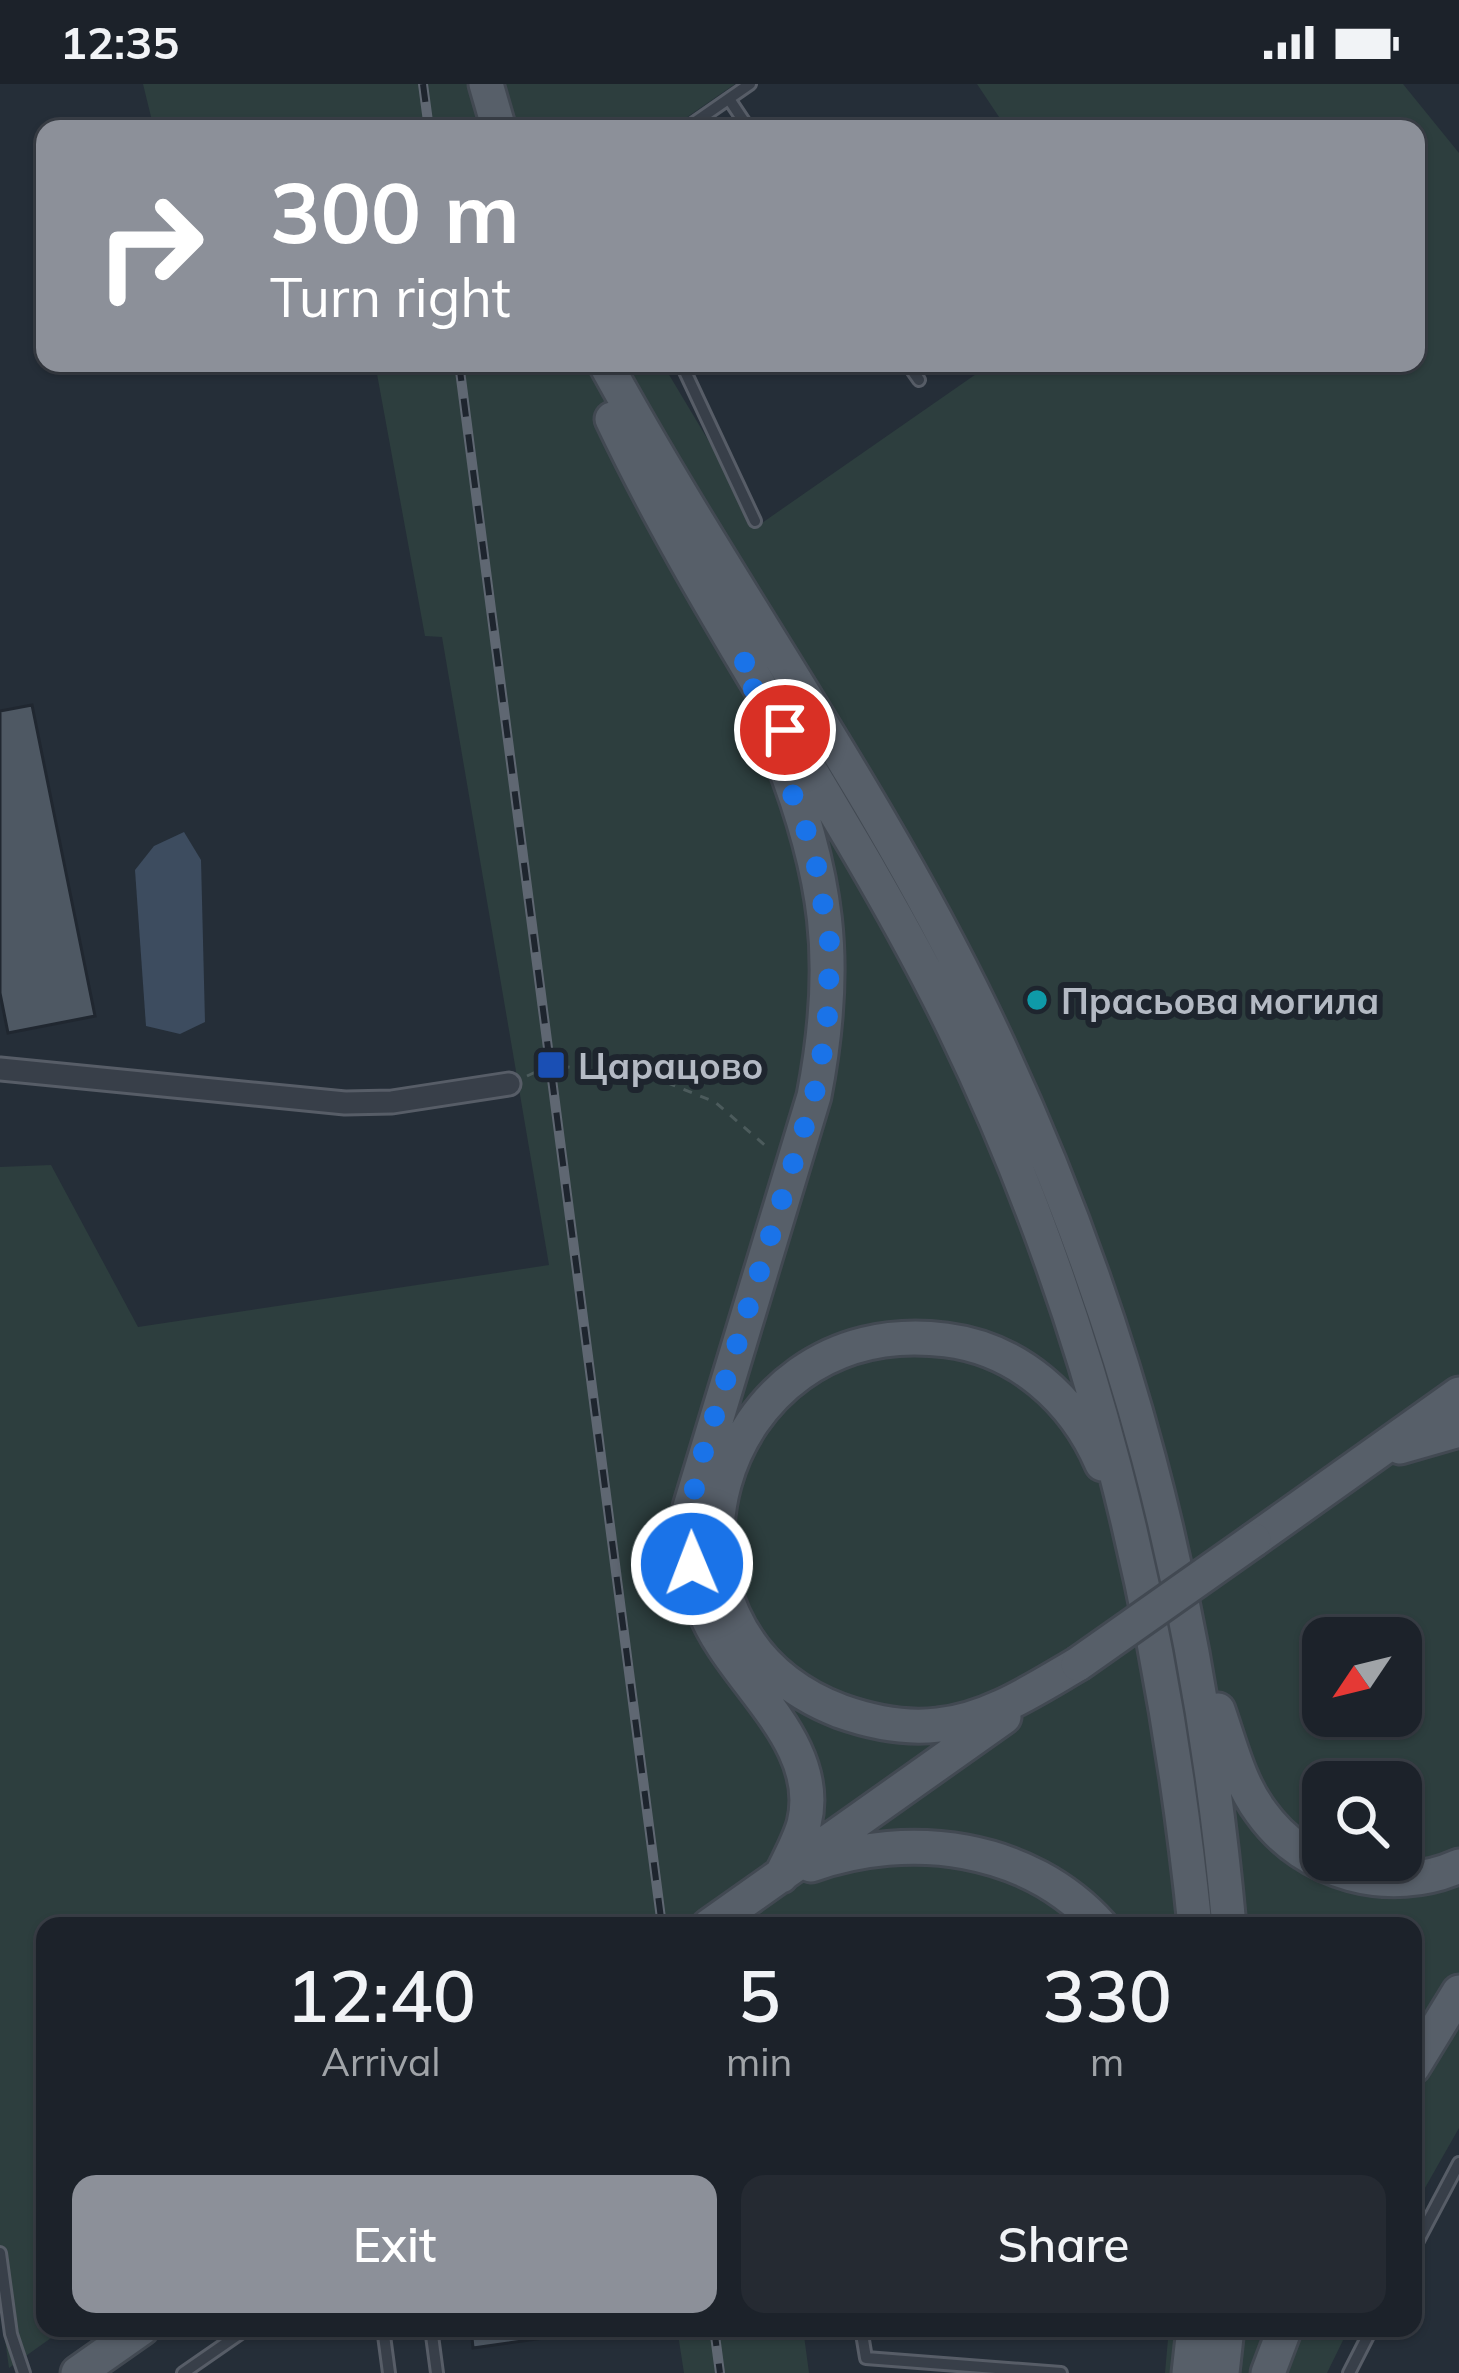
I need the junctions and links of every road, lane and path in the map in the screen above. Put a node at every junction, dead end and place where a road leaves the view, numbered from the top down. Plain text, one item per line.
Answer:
1 (487, 84) edge
2 (749, 84) edge
3 (728, 98) junction
4 (497, 120) edge
5 (697, 120) edge
6 (743, 120) edge
7 (590, 372) edge
8 (610, 372) edge
9 (685, 372) edge
10 (913, 372) edge
11 (919, 380) dead end
12 (755, 521) dead end
13 (742, 658) junction
14 (0, 1069) edge
15 (509, 1084) joint
16 (793, 1165) junction
17 (1459, 1394) edge
18 (1459, 1430) edge
19 (1370, 1457) junction
20 (1135, 1540) junction
21 (1189, 1629) junction
22 (1078, 1664) junction
23 (1459, 1866) edge
24 (781, 1876) junction
25 (722, 1917) edge
26 (1090, 1917) edge
27 (1194, 1917) edge
28 (1228, 1917) edge
29 (1459, 1992) edge
30 (1422, 2053) edge
31 (1459, 2163) edge
32 (1422, 2233) edge
33 (0, 2253) edge
34 (129, 2337) edge
35 (235, 2337) edge
36 (384, 2337) edge
37 (432, 2337) edge
38 (862, 2337) edge
39 (1193, 2337) edge
40 (1226, 2337) edge
41 (1282, 2337) edge
42 (1367, 2337) edge
43 (941, 2368) edge
44 (23, 2373) edge
45 (78, 2373) edge
46 (183, 2373) edge
47 (389, 2373) edge
48 (437, 2373) edge
49 (1061, 2373) edge
50 (1189, 2373) edge
51 (1222, 2373) edge
52 (1268, 2373) edge
53 (1349, 2373) edge

1 - 4 main road
2 - 3 lane
3 - 5 lane
3 - 6 lane
7 - 13 main road
8 - 21 main road
9 - 12 lane
10 - 11 lane
13 - 16 main road
13 - 20 main road
14 - 15 street
15 - 16 path
16 - 24 main road
17 - 19 main road
18 - 19 main road
19 - 22 main road, bridge
20 - 22 main road
20 - 27 main road
21 - 23 main road
21 - 28 main road
22 - 24 main road
24 - 25 main road
24 - 26 main road
29 - 30 main road
31 - 32 lane
33 - 44 lane
34 - 45 main road
35 - 46 lane
36 - 47 lane
37 - 48 lane
38 - 43 lane
39 - 50 main road
40 - 51 main road
41 - 52 main road
42 - 53 lane
43 - 49 lane

